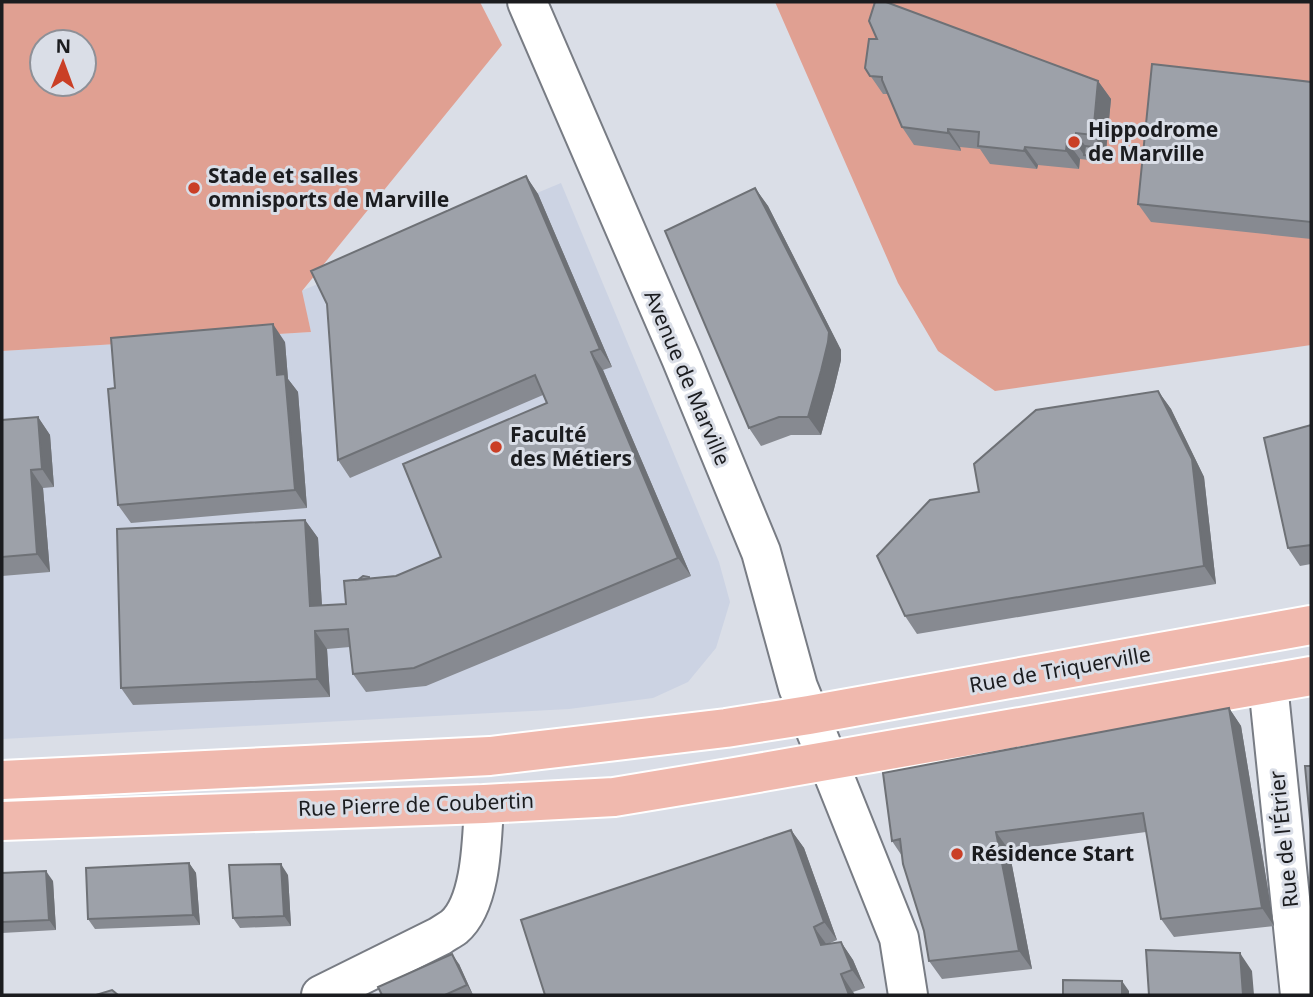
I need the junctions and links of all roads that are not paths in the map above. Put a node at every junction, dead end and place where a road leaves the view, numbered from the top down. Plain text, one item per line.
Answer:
1 (527, 2) edge
2 (1311, 625) edge
3 (1311, 676) edge
4 (1268, 684) junction
5 (809, 715) junction
6 (828, 761) junction
7 (2, 780) edge
8 (484, 804) junction
9 (2, 821) edge
10 (321, 995) edge
11 (908, 995) edge
12 (1300, 995) edge

1 - 5 street, Avenue de Marville
2 - 5 main road, Rue de Triquerville
3 - 4 main road
4 - 6 main road
4 - 12 street, Rue de l'Étrier
5 - 6 street, Avenue de Marville
5 - 7 main road, Rue Pierre de Coubertin
6 - 8 main road, Rue Pierre de Coubertin
6 - 11 street
8 - 9 main road, Rue Pierre de Coubertin
8 - 10 street

